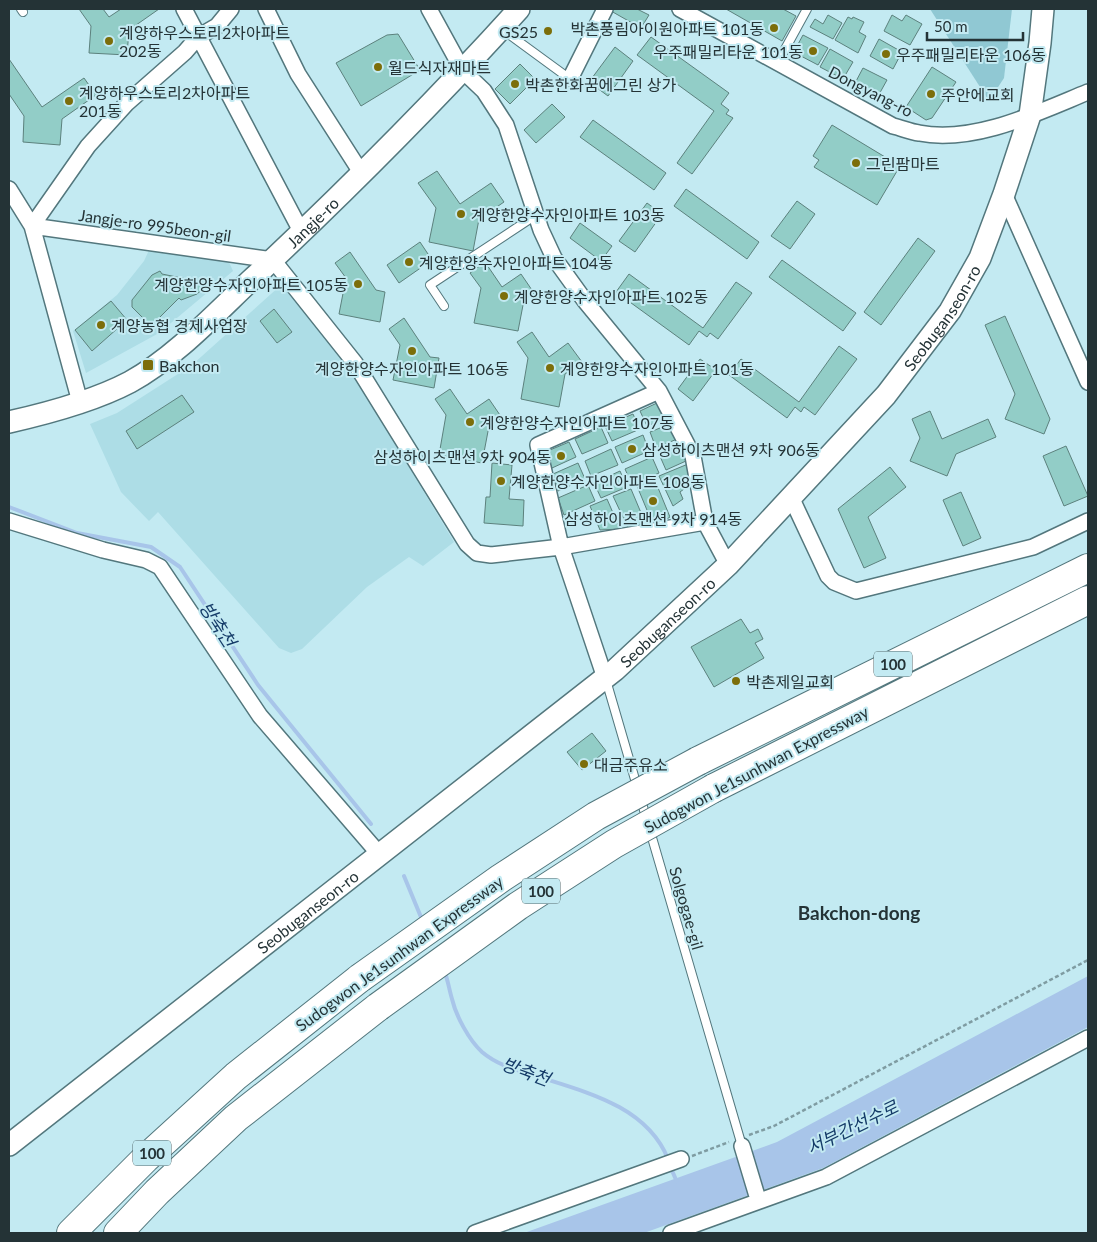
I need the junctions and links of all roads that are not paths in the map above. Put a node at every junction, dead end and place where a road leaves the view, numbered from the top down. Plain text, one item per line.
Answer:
1 (184, 9) edge
2 (231, 9) edge
3 (266, 9) edge
4 (429, 9) edge
5 (519, 9) edge
6 (605, 9) edge
7 (680, 9) edge
8 (807, 9) edge
9 (1043, 9) edge
10 (501, 28) junction
11 (198, 37) junction
12 (778, 62) junction
13 (463, 71) junction
14 (570, 79) joint
15 (1088, 92) edge
16 (1030, 115) junction
17 (362, 174) junction
18 (9, 189) edge
19 (1004, 194) junction
20 (536, 215) junction
21 (32, 226) junction
22 (302, 233) junction
23 (273, 260) junction
24 (444, 306) dead end
25 (1088, 382) edge
26 (659, 391) junction
27 (80, 402) junction
28 (9, 422) edge
29 (791, 497) junction
30 (9, 521) edge
31 (1088, 521) edge
32 (705, 522) junction
33 (562, 547) junction
34 (728, 565) junction
35 (1088, 568) edge
36 (1088, 600) edge
37 (605, 678) junction
38 (380, 855) junction
39 (1088, 1038) edge
40 (741, 1143) joint
41 (9, 1145) edge
42 (681, 1160) road end
43 (659, 1167) junction
44 (757, 1196) dead end
45 (71, 1233) edge
46 (118, 1233) edge
47 (476, 1233) edge
48 (502, 1233) edge
49 (671, 1233) edge

1 - 11 street
2 - 11 street
3 - 17 street
4 - 13 street, Seobuganseon-ro
5 - 10 street, Jangje-ro
6 - 14 street
7 - 12 street, Dongyang-ro
8 - 12 lane
9 - 16 street, Seobuganseon-ro
10 - 13 street, Jangje-ro
10 - 14 lane
11 - 21 street
11 - 22 street
12 - 16 street, Dongyang-ro
13 - 17 street, Jangje-ro
13 - 20 street, Seobuganseon-ro
15 - 16 street, Dongyang-ro
16 - 19 street, Seobuganseon-ro
17 - 22 street, Jangje-ro
18 - 21 street
19 - 25 street
19 - 29 street, Seobuganseon-ro
20 - 24 lane
20 - 26 street, Seobuganseon-ro
21 - 23 street, Jangje-ro 995beon-gil
21 - 27 street
22 - 23 street, Jangje-ro
23 - 27 street, Jangje-ro
23 - 33 street
26 - 32 street, Seobuganseon-ro
26 - 33 street, Seobuganseon-ro
27 - 28 street, Jangje-ro
29 - 31 street
29 - 34 street, Seobuganseon-ro
30 - 38 street
32 - 33 street
32 - 34 street, Seobuganseon-ro
33 - 37 street, Seobuganseon-ro
34 - 37 street, Seobuganseon-ro
35 - 45 highway, Sudogwon Je1sunhwan Expressway / 100, bridge
36 - 46 highway, Sudogwon Je1sunhwan Expressway / 100, bridge
37 - 38 street, Seobuganseon-ro
37 - 40 lane, Solgogae-gil
38 - 41 street, Seobuganseon-ro
39 - 49 street
40 - 44 street
42 - 43 street
43 - 47 street
43 - 48 street

